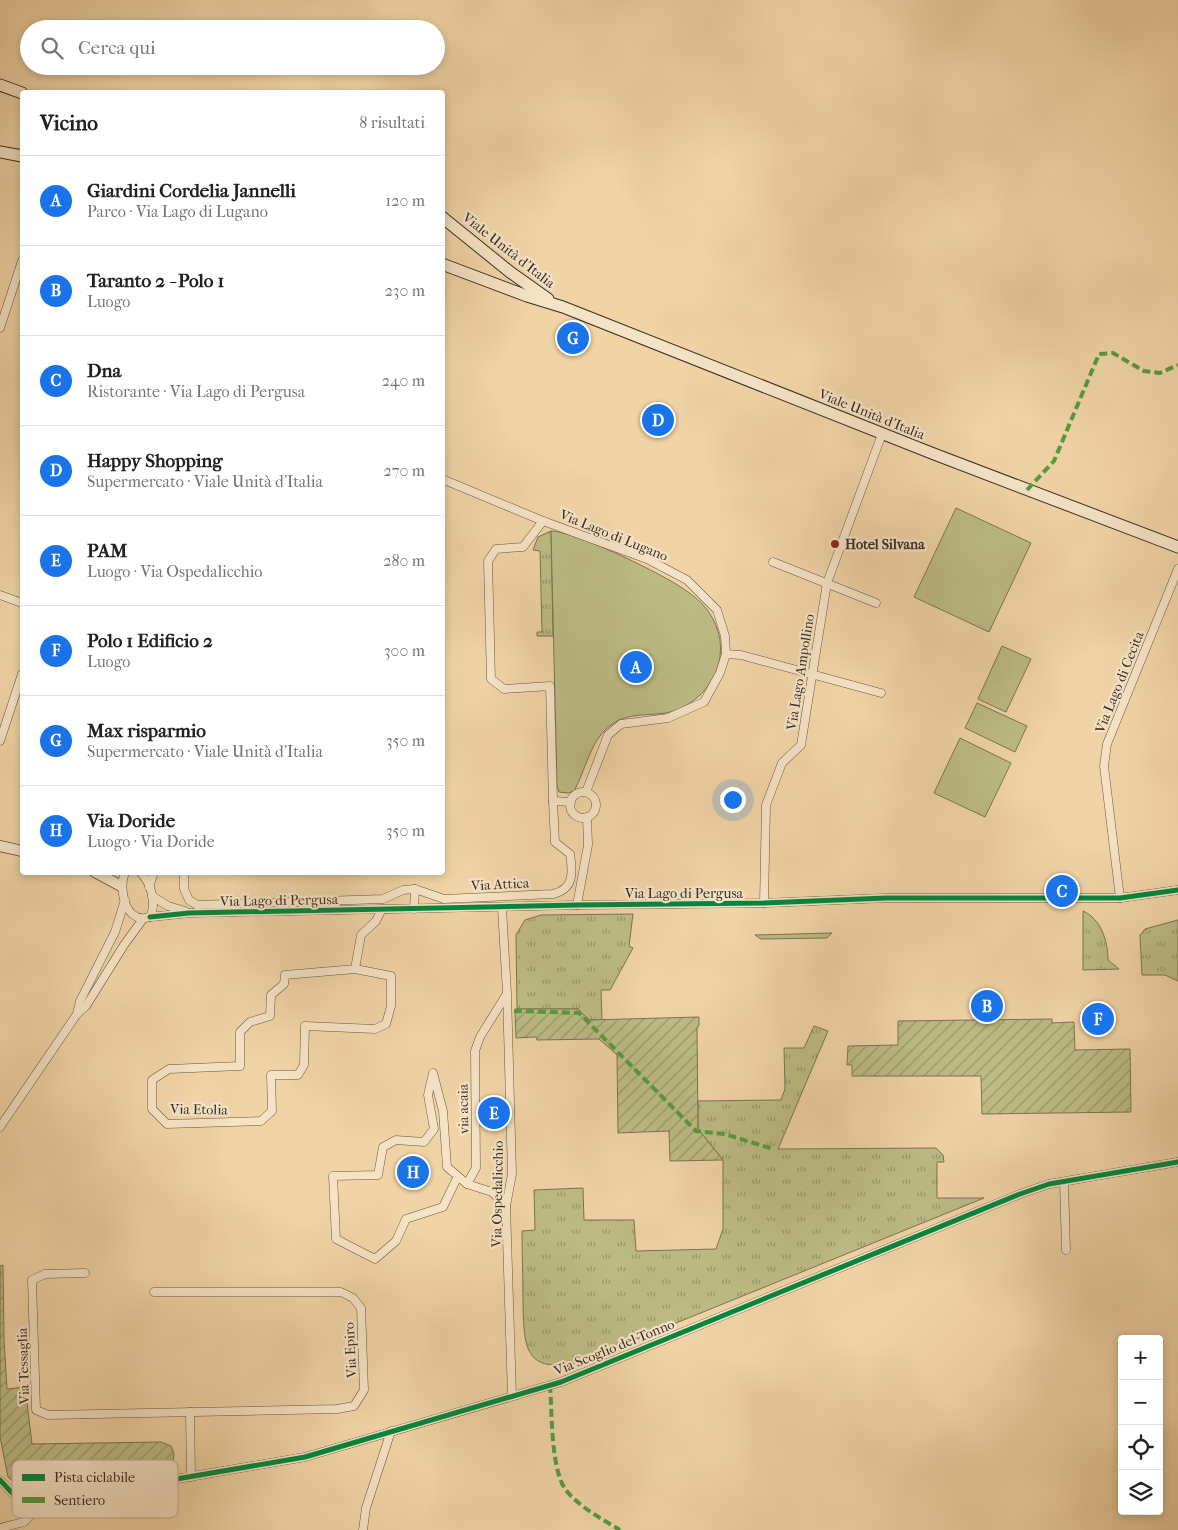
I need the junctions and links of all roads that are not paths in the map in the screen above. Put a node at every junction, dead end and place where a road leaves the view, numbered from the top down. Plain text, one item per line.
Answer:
1 (0, 85) edge
2 (19, 92) edge
3 (0, 93) edge
4 (0, 152) edge
5 (20, 156) edge
6 (445, 219) edge
7 (445, 265) edge
8 (20, 267) edge
9 (557, 306) junction
10 (0, 328) edge
11 (882, 434) junction
12 (445, 480) edge
13 (543, 521) junction
14 (1178, 547) edge
15 (773, 562) dead end
16 (1178, 569) edge
17 (827, 583) junction
18 (0, 595) edge
19 (20, 602) edge
20 (876, 603) dead end
21 (726, 654) junction
22 (812, 675) junction
23 (20, 680) edge
24 (881, 693) dead end
25 (0, 741) edge
26 (586, 792) junction
27 (553, 800) junction
28 (571, 802) junction
29 (587, 817) junction
30 (0, 846) edge
31 (20, 851) edge
32 (101, 875) edge
33 (124, 875) edge
34 (142, 875) edge
35 (154, 875) edge
36 (184, 875) edge
37 (121, 886) junction
38 (415, 889) junction
39 (1178, 890) edge
40 (151, 892) junction
41 (1120, 898) junction
42 (125, 900) junction
43 (764, 904) junction
44 (578, 905) junction
45 (502, 908) junction
46 (382, 909) junction
47 (414, 909) junction
48 (189, 913) junction
49 (146, 918) junction
50 (355, 969) junction
51 (507, 993) junction
52 (77, 1014) junction
53 (0, 1127) edge
54 (1178, 1162) edge
55 (458, 1176) junction
56 (1064, 1182) junction
57 (467, 1184) junction
58 (506, 1206) junction
59 (1066, 1250) dead end
60 (85, 1273) dead end
61 (154, 1292) dead end
62 (512, 1396) junction
63 (190, 1412) junction
64 (391, 1431) junction
65 (191, 1477) junction
66 (178, 1479) edge
67 (0, 1480) edge
68 (12, 1493) edge
69 (28, 1518) edge
70 (0, 1528) edge
71 (363, 1530) edge

1 - 2 main road
2 - 3 main road
4 - 5 main road
6 - 9 main road, Viale Unità d'Italia
7 - 9 main road, Viale Unità d'Italia
8 - 10 street
9 - 11 main road, Viale Unità d'Italia
11 - 14 main road, Viale Unità d'Italia
11 - 17 street, Via Lago Ampollino
12 - 13 street, Via Lago di Lugano
13 - 21 street, Via Lago di Lugano
13 - 27 street, Via Attica
15 - 17 street
16 - 41 street, Via Lago di Cecita
17 - 20 street
17 - 22 street, Via Lago Ampollino
18 - 19 street
21 - 22 street
21 - 26 street, Via Lago di Lugano
22 - 24 street
22 - 43 street, Via Lago Ampollino
23 - 25 street
26 - 28 street
26 - 29 street
27 - 28 street
27 - 38 street, Via Attica
28 - 29 street
29 - 44 street
30 - 31 street
32 - 37 street
33 - 37 street
34 - 40 street
35 - 40 street
36 - 38 street
37 - 42 street
38 - 47 street
39 - 41 street, Via Lago di Pergusa
40 - 48 street
40 - 49 street
41 - 43 street, Via Lago di Pergusa
42 - 49 street
42 - 52 street
43 - 44 street, Via Lago di Pergusa
44 - 45 street, Via Lago di Pergusa
45 - 47 street, Via Lago di Pergusa
45 - 51 street, Via Ospedalicchio
46 - 47 street, Via Lago di Pergusa
46 - 48 street, Via Lago di Pergusa
46 - 50 street
48 - 49 street, Via Lago di Pergusa
49 - 52 street
50 - 50 street, Via Etolia
51 - 57 street, via acaia
51 - 58 street, Via Ospedalicchio
52 - 53 street
54 - 56 street, Via Scoglio del Tonno
55 - 55 street
55 - 57 street
56 - 59 street
56 - 62 street, Via Scoglio del Tonno
57 - 58 street
58 - 62 street, Via Ospedalicchio
60 - 63 street, Via Tessaglia
61 - 63 street, Via Epiro
62 - 64 street, Via Scoglio del Tonno
63 - 65 street
64 - 65 street, Via Scoglio del Tonno
64 - 71 street
65 - 66 street, Via Scoglio del Tonno
67 - 68 street
69 - 70 street

